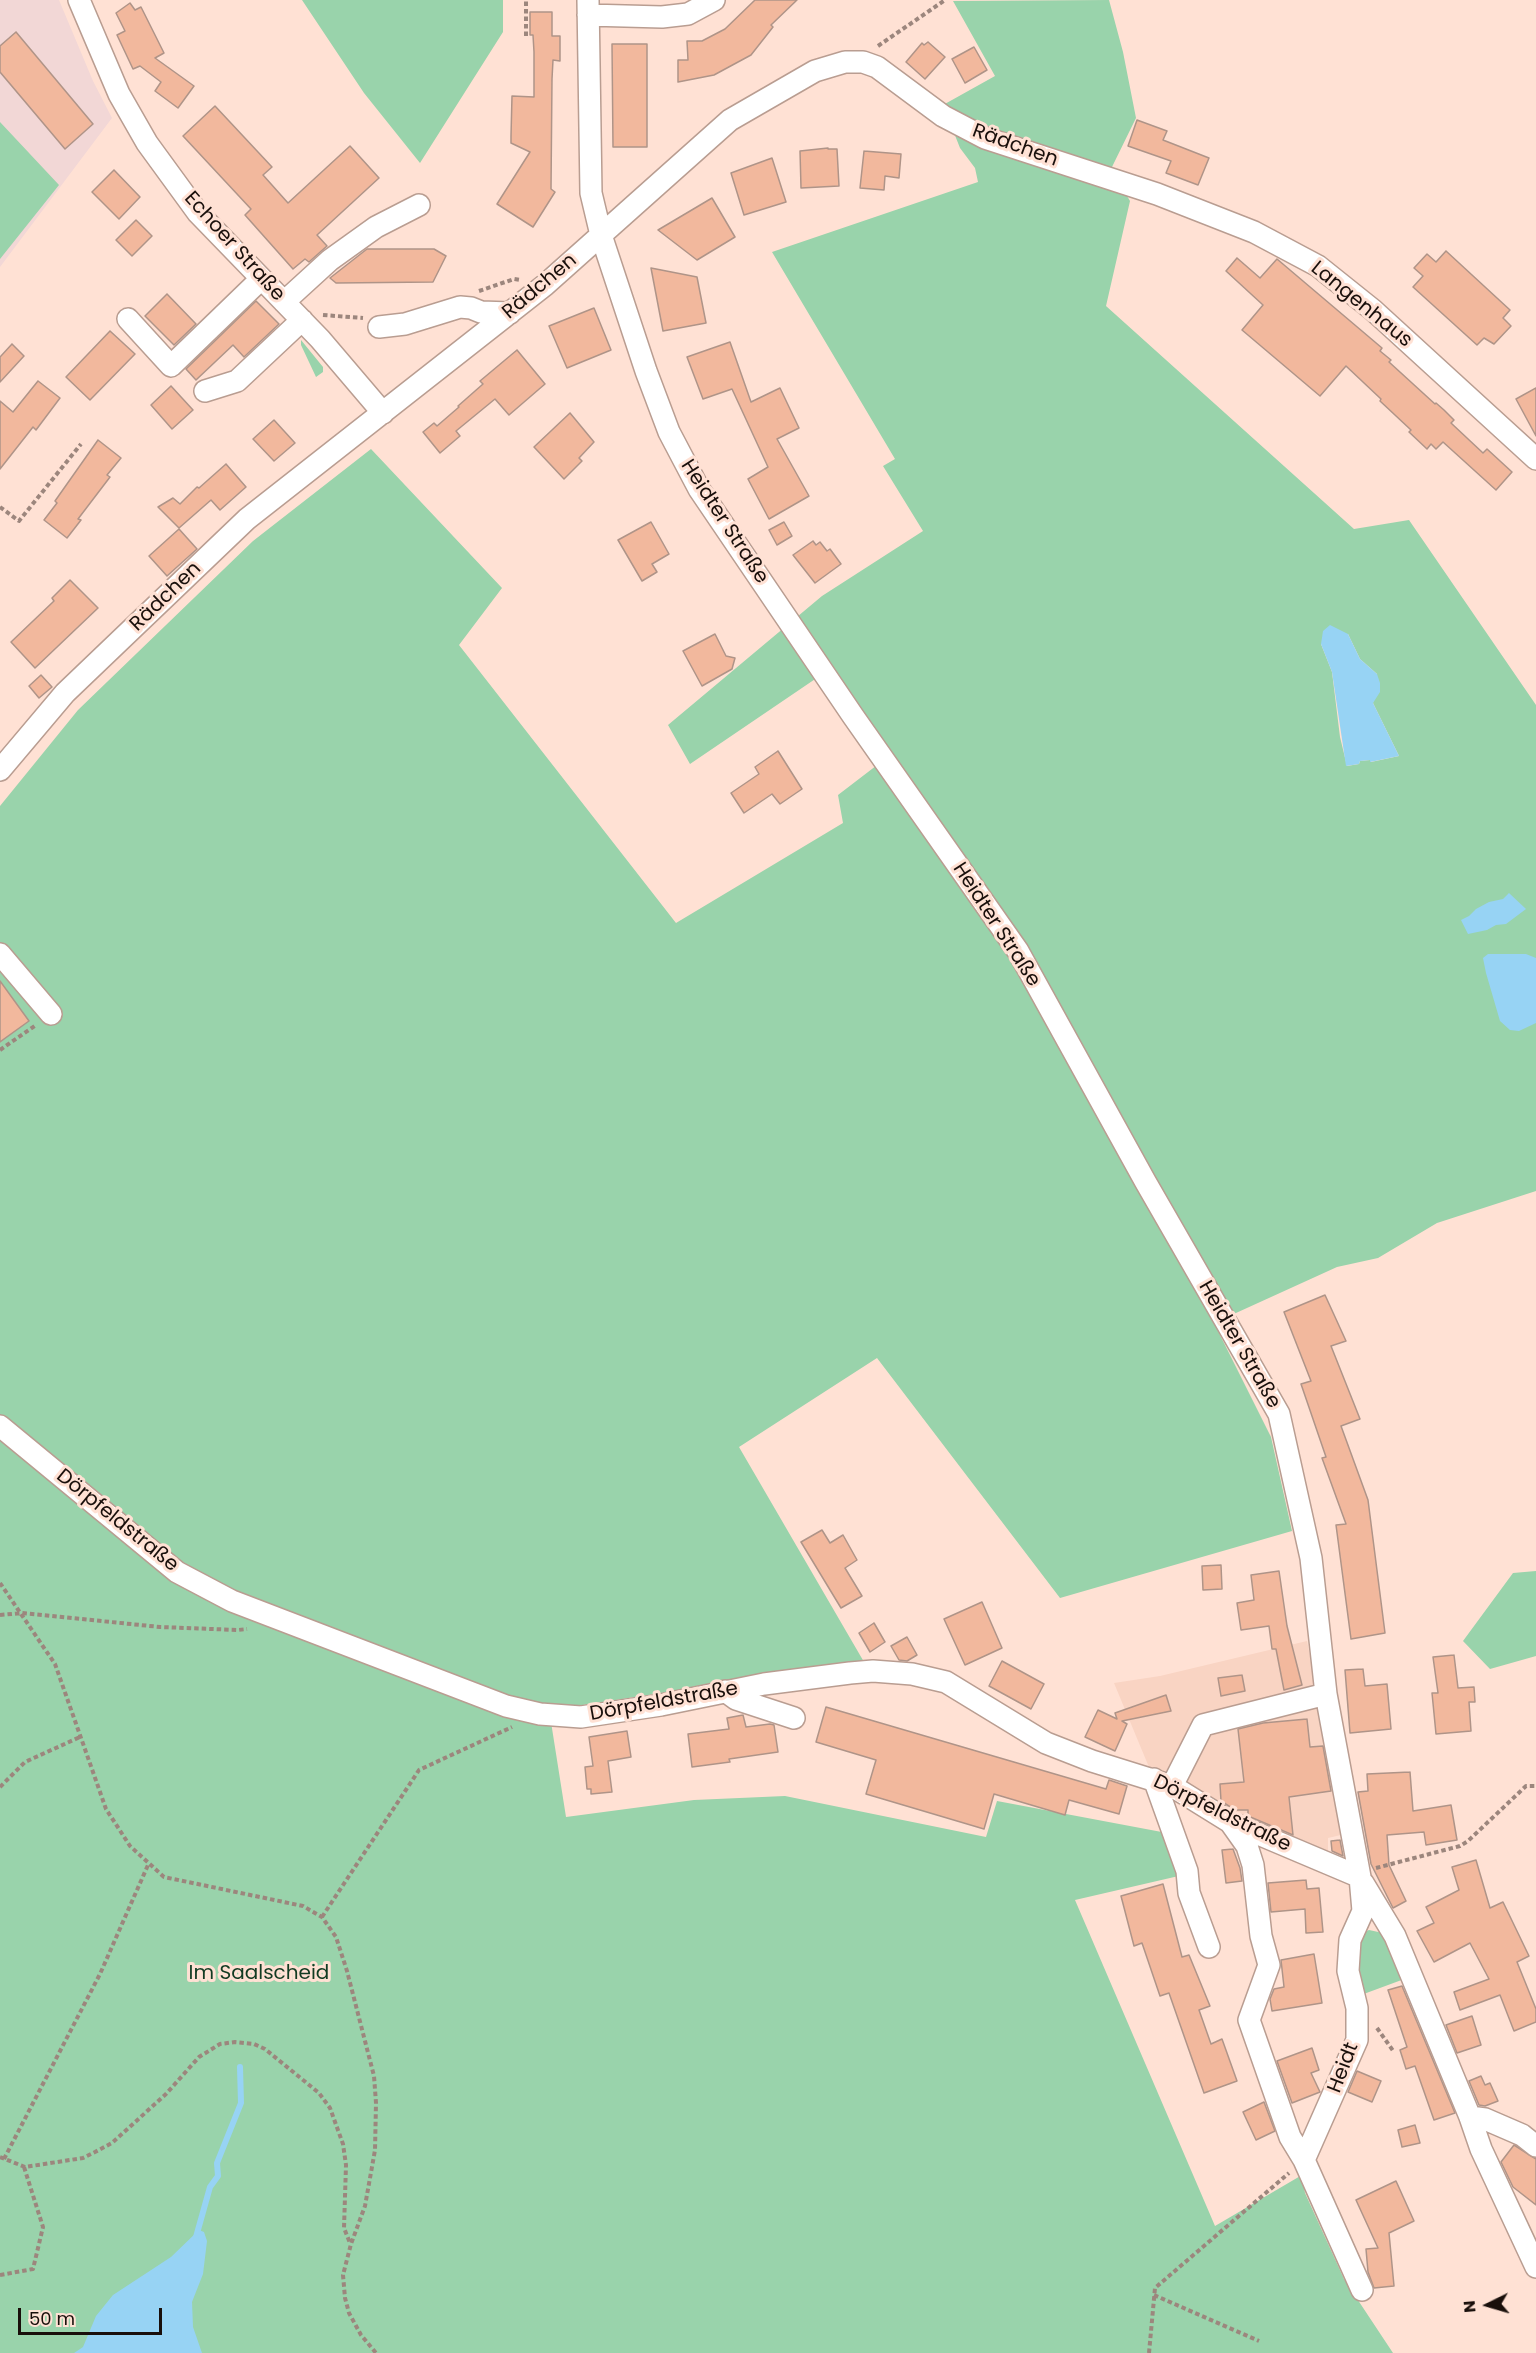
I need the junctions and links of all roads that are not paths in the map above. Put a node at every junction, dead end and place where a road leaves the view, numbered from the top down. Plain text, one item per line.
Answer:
1 (79, 0) edge
2 (714, 0) edge
3 (588, 8) edge
4 (1157, 194) joint
5 (419, 206) dead end
6 (601, 235) junction
7 (260, 280) junction
8 (284, 302) junction
9 (510, 313) junction
10 (128, 319) dead end
11 (302, 320) junction
12 (379, 327) road end
13 (205, 391) dead end
14 (383, 413) junction
15 (1536, 459) edge
16 (0, 770) edge
17 (0, 954) edge
18 (51, 1014) road end
19 (0, 1426) edge
20 (726, 1691) junction
21 (1326, 1694) junction
22 (794, 1718) dead end
23 (1163, 1782) junction
24 (1230, 1822) junction
25 (1360, 1877) junction
26 (1209, 1947) dead end
27 (1470, 2117) junction
28 (1536, 2146) edge
29 (1304, 2160) junction
30 (1536, 2267) edge
31 (1362, 2290) dead end

1 - 7 street, Echoer Straße
2 - 3 street
3 - 6 street, Heidter Straße
4 - 6 street, Rädchen
4 - 15 street, Langenhaus
5 - 8 street
6 - 9 street, Rädchen
6 - 21 street, Heidter Straße
7 - 8 street, Echoer Straße
7 - 10 street
8 - 11 street, Echoer Straße
9 - 12 street
9 - 14 street, Rädchen
11 - 13 street
11 - 14 street, Echoer Straße
14 - 16 street, Rädchen
17 - 18 street
19 - 20 street, Dörpfeldstraße
20 - 22 street
20 - 23 street, Dörpfeldstraße
21 - 23 street
21 - 25 street, Heidter Straße
23 - 24 street, Dörpfeldstraße
23 - 26 street
24 - 25 street, Dörpfeldstraße
24 - 29 street
25 - 27 street
25 - 29 street, Heidt
27 - 28 street
27 - 30 street
29 - 31 street

